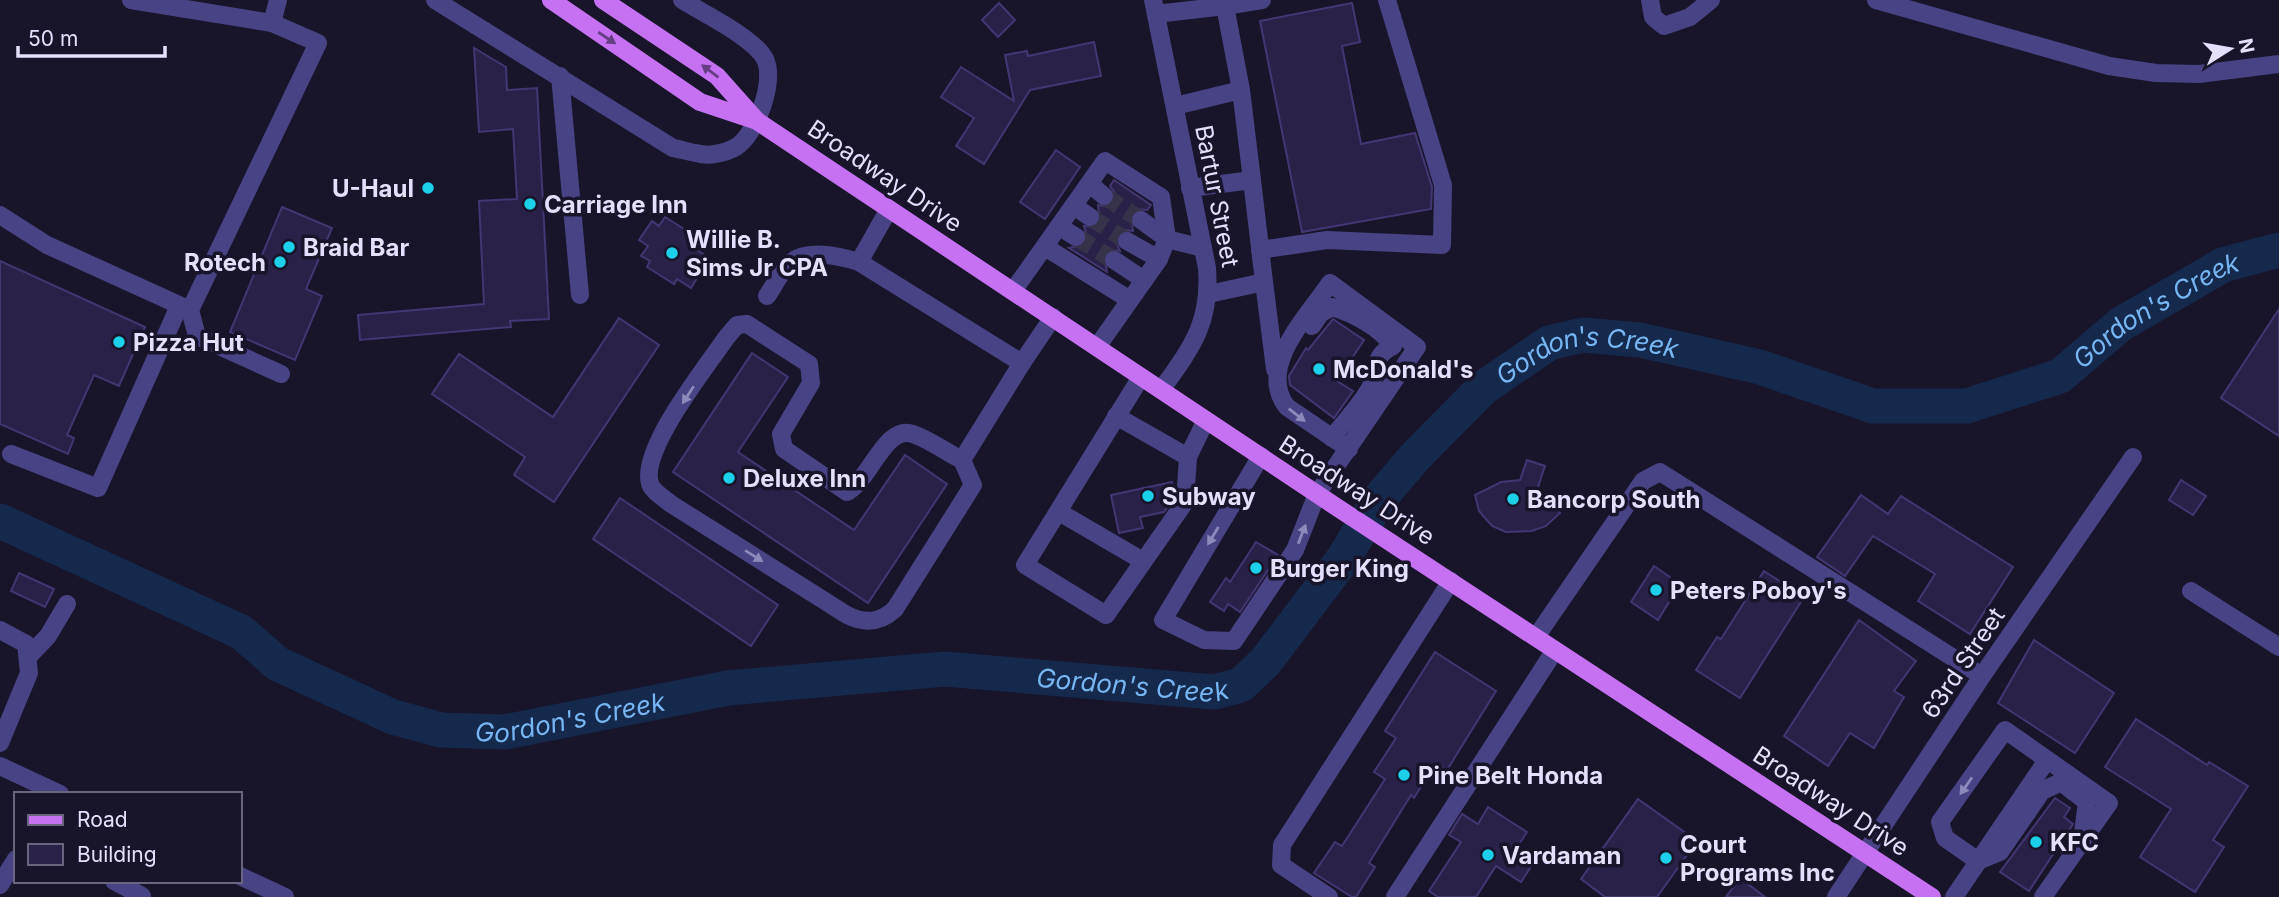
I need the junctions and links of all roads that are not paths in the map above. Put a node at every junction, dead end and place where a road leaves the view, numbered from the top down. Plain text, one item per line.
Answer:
1 (131, 0) edge
2 (278, 0) edge
3 (435, 0) edge
4 (551, 0) edge
5 (603, 0) edge
6 (682, 0) edge
7 (1262, 0) edge
8 (1387, 0) edge
9 (1650, 0) edge
10 (1711, 0) edge
11 (1876, 0) edge
12 (1225, 6) junction
13 (1155, 7) edge
14 (272, 23) junction
15 (2279, 64) edge
16 (560, 76) junction
17 (1241, 90) junction
18 (1175, 106) junction
19 (757, 121) junction
20 (1252, 180) junction
21 (1191, 188) junction
22 (1074, 206) junction
23 (889, 209) junction
24 (0, 215) edge
25 (1090, 217) tunnel mouth
26 (1141, 220) tunnel mouth
27 (1060, 227) junction
28 (1076, 237) tunnel mouth
29 (1167, 239) junction
30 (1127, 241) tunnel mouth
31 (1045, 247) junction
32 (1203, 248) junction
33 (1260, 250) junction
34 (1159, 259) junction
35 (1114, 260) tunnel mouth
36 (859, 262) junction
37 (1144, 280) junction
38 (1264, 282) junction
39 (1013, 292) junction
40 (1209, 294) junction
41 (580, 295) dead end
42 (767, 296) dead end
43 (1130, 300) junction
44 (185, 308) junction
45 (1053, 317) junction
46 (1097, 347) junction
47 (1022, 363) junction
48 (1278, 371) junction
49 (281, 374) dead end
50 (1141, 377) junction
51 (1161, 390) junction
52 (1116, 416) junction
53 (1206, 420) junction
54 (1332, 438) junction
55 (1349, 449) junction
56 (11, 454) dead end
57 (1261, 456) junction
58 (1188, 457) junction
59 (2133, 457) dead end
60 (962, 460) junction
61 (1317, 494) junction
62 (1059, 512) junction
63 (1143, 561) junction
64 (1451, 581) junction
65 (2190, 591) dead end
66 (67, 604) dead end
67 (0, 630) edge
68 (1536, 637) junction
69 (2279, 647) edge
70 (1555, 650) junction
71 (28, 657) junction
72 (1982, 676) junction
73 (8, 703) edge
74 (0, 743) edge
75 (2047, 760) junction
76 (0, 766) edge
77 (55, 792) edge
78 (2082, 841) junction
79 (1866, 853) junction
80 (1978, 861) junction
81 (14, 862) edge
82 (242, 877) edge
83 (120, 883) edge
84 (0, 885) edge
85 (145, 891) edge
86 (285, 897) edge
87 (1329, 897) edge
88 (1395, 897) edge
89 (1836, 897) edge
90 (1932, 897) edge
91 (1954, 897) edge
92 (2043, 897) edge

1 - 14 street
2 - 14 street
3 - 16 street
4 -> 19 main road, Broadway Drive
19 -> 5 main road, Broadway Drive
6 - 19 street
7 - 12 street
8 - 33 street
9 - 10 street
11 - 15 street
12 - 13 street
12 - 17 street
13 - 18 street, Bartur Street
14 - 44 street
16 - 19 street
16 - 41 street
17 - 18 street
17 - 20 street
18 - 21 street, Bartur Street
19 - 23 main road, Broadway Drive
20 - 21 street
20 - 33 street
21 - 32 street, Bartur Street
22 - 25 street
22 - 27 street
22 - 29 street
23 - 36 street
23 - 39 main road, Broadway Drive
24 - 44 street
26 - 29 street
27 - 28 street
27 - 31 street
29 - 32 street
29 - 34 street
30 - 34 street
31 - 39 street
31 - 43 street
32 - 40 street, Bartur Street
33 - 38 street
34 - 37 street
35 - 37 street
36 - 42 street
36 - 47 street
37 - 43 street
38 - 40 street
38 - 48 street
39 - 45 main road, Broadway Drive
40 - 51 street, Bartur Street
43 - 46 street
44 - 49 street
44 - 56 street
45 - 46 main road, Broadway Drive
45 - 47 street
46 - 50 main road, Broadway Drive
47 - 60 street
48 -> 54 street
48 - 54 street
48 - 55 street
50 - 51 main road, Broadway Drive
50 - 52 street
51 - 53 main road, Broadway Drive
52 - 58 street
52 - 62 street
53 - 57 main road, Broadway Drive
53 - 58 street
54 - 55 street
55 - 61 street
57 - 61 main road, Broadway Drive
57 -> 61 street
58 - 63 street
59 - 72 street, 63rd Street
60 -> 60 street
61 - 64 main road, Broadway Drive
62 - 63 street
62 - 63 street
64 - 68 main road, Broadway Drive
64 - 87 street
65 - 69 street
66 - 71 street
67 - 71 street
68 - 70 main road, Broadway Drive
68 - 72 street
70 - 79 main road, Broadway Drive
70 - 88 street
71 - 73 street
72 - 79 street, 63rd Street
73 - 74 street
75 - 78 street
75 - 80 street
75 -> 80 street
76 - 77 street
78 - 80 street
78 - 92 street
79 - 89 street, 63rd Street
79 - 90 main road, Broadway Drive
80 - 91 street
81 - 84 street
82 - 86 street
83 - 85 street

